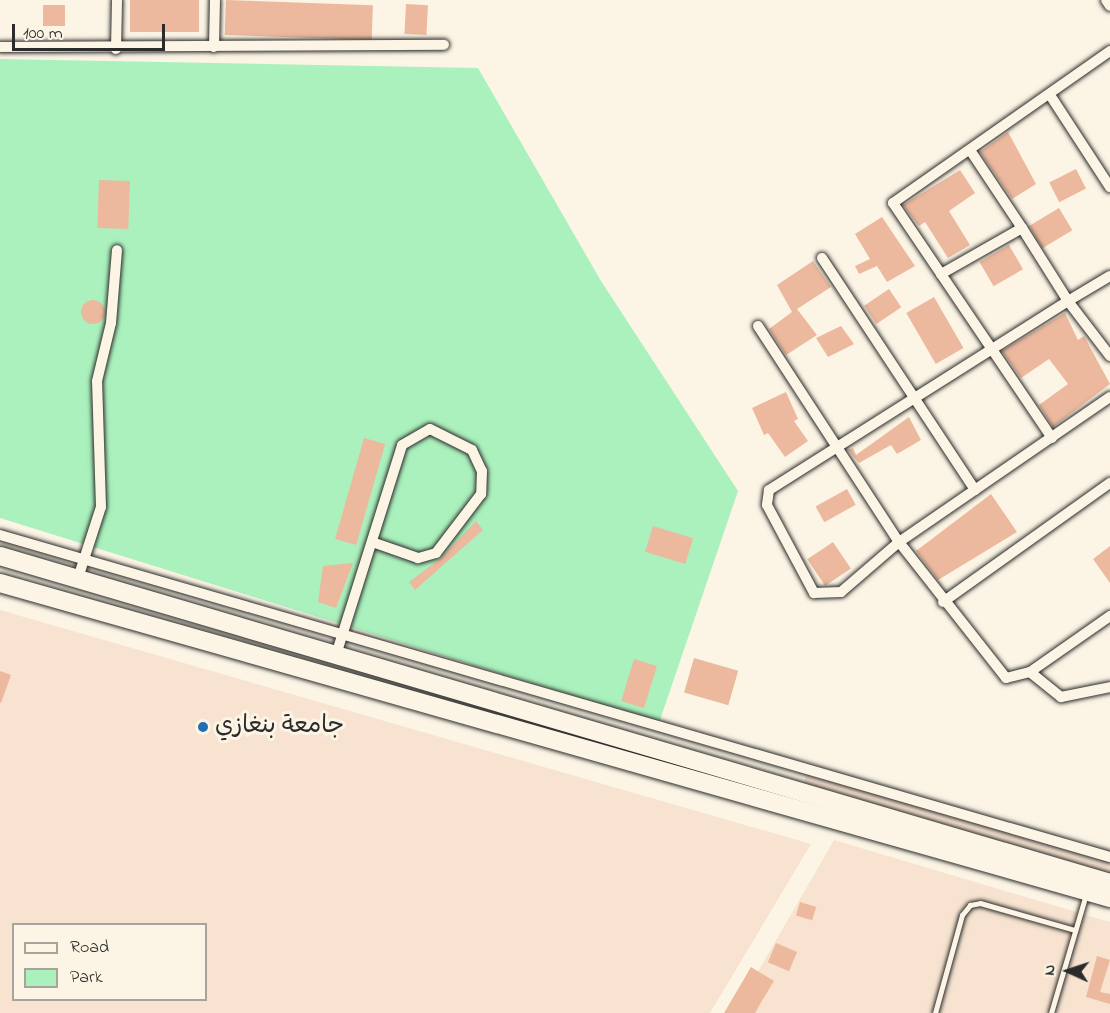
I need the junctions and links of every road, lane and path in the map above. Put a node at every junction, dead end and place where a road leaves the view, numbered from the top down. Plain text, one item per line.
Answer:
1 (117, 0) edge
2 (214, 0) edge
3 (1106, 0) edge
4 (1110, 6) edge
5 (444, 45) dead end
6 (0, 46) edge
7 (214, 47) junction
8 (116, 49) junction
9 (1110, 51) edge
10 (1050, 95) junction
11 (970, 150) junction
12 (1110, 187) edge
13 (1022, 228) junction
14 (117, 250) dead end
15 (822, 258) dead end
16 (942, 274) junction
17 (1110, 276) edge
18 (1068, 301) junction
19 (758, 326) dead end
20 (992, 352) junction
21 (1110, 356) edge
22 (1110, 398) edge
23 (915, 399) junction
24 (1052, 438) junction
25 (835, 449) junction
26 (1110, 483) edge
27 (975, 490) junction
28 (0, 535) edge
29 (372, 542) junction
30 (900, 542) junction
31 (0, 556) edge
32 (85, 561) junction
33 (78, 579) junction
34 (0, 583) edge
35 (943, 602) junction
36 (1110, 616) edge
37 (344, 637) junction
38 (335, 657) junction
39 (1030, 672) junction
40 (1110, 687) edge
41 (1013, 831) junction
42 (1006, 852) junction
43 (1110, 857) edge
44 (1110, 883) edge
45 (1089, 884) junction
46 (1110, 898) edge
47 (1075, 930) junction
48 (935, 1013) edge
49 (1051, 1013) edge

1 - 8 street
2 - 7 street
3 - 4 street
5 - 7 street
6 - 8 street
7 - 8 street
9 - 10 street
10 - 11 street
10 - 12 street
11 - 13 street
11 - 16 street
13 - 16 street
13 - 18 street
14 - 32 street
15 - 23 street
16 - 20 street
17 - 18 street
18 - 20 street
18 - 21 street
19 - 25 street
20 - 23 street
20 - 24 street
22 - 24 street
23 - 25 street
23 - 27 street
24 - 27 street
25 - 30 street
25 - 30 street
26 - 35 street
27 - 30 street
28 - 32 street
29 - 29 street
29 - 37 street
30 - 35 street
31 - 33 highway
32 - 33 street
32 - 37 street
33 - 38 highway
34 - 45 highway
35 - 39 street
36 - 39 street
37 - 38 street
37 - 41 street
38 - 42 highway
39 - 40 street
41 - 42 street
41 - 43 street
42 - 45 highway
44 - 45 highway
45 - 46 highway
45 - 47 lane
47 - 48 lane
47 - 49 lane

